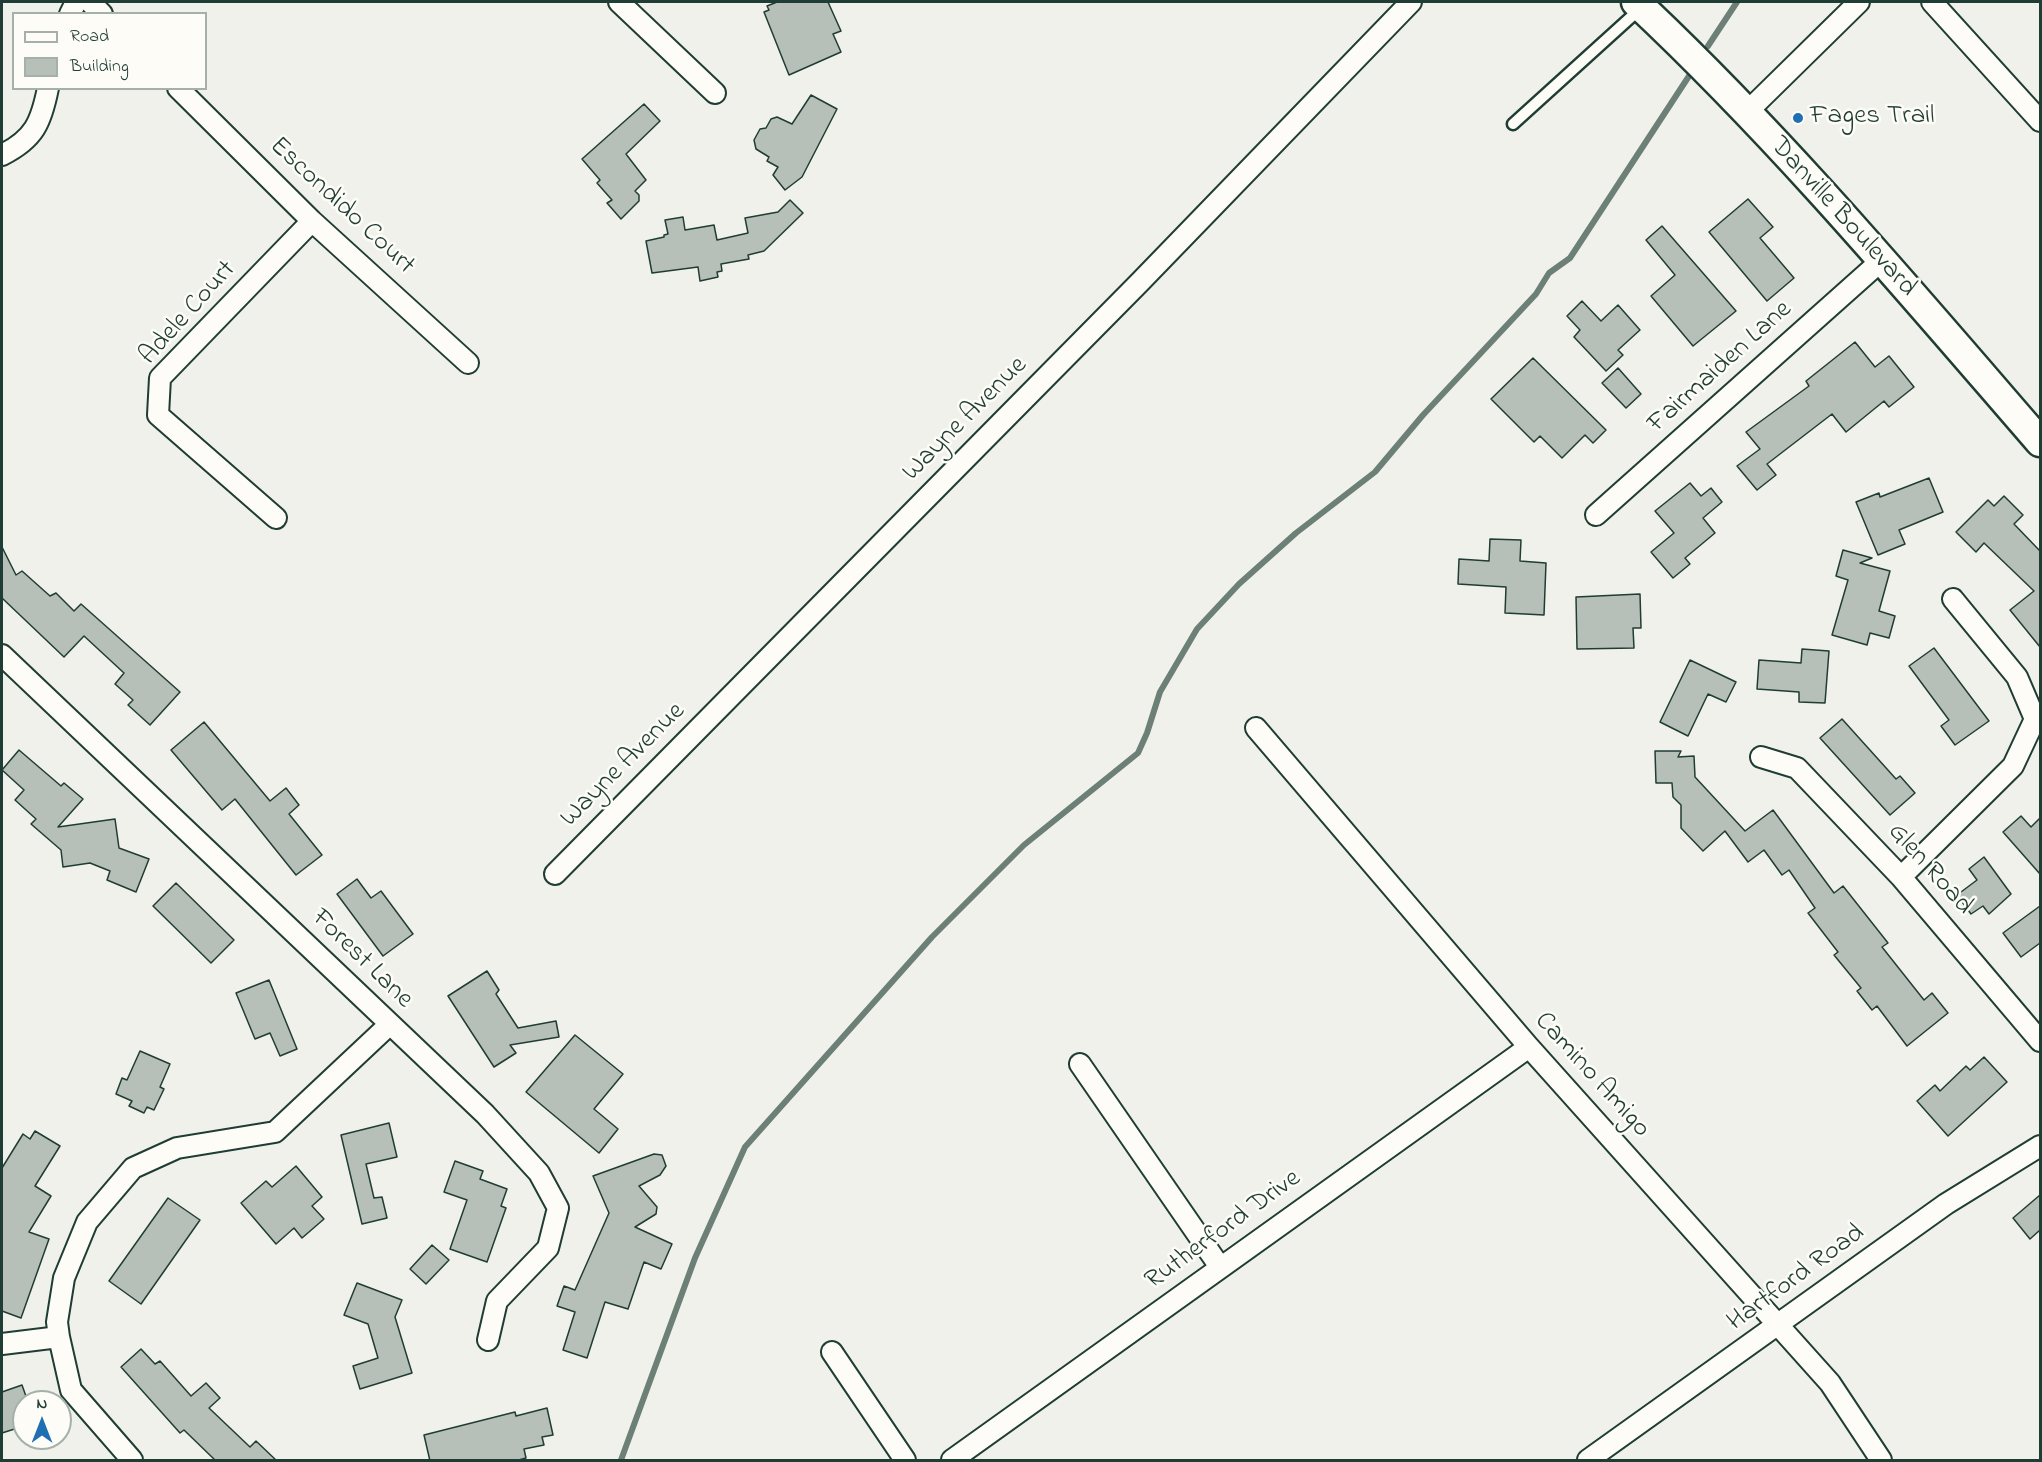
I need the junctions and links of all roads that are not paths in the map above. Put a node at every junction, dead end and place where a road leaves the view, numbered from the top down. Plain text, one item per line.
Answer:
1 (620, 2) edge
2 (1411, 2) edge
3 (1859, 2) edge
4 (1932, 2) edge
5 (1639, 4) edge
6 (48, 90) edge
7 (180, 90) edge
8 (715, 93) dead end
9 (1747, 112) junction
10 (2040, 121) edge
11 (1513, 124) dead end
12 (2, 155) edge
13 (312, 220) junction
14 (1882, 260) junction
15 (468, 363) dead end
16 (2040, 442) edge
17 (1596, 515) dead end
18 (276, 518) dead end
19 (1953, 599) dead end
20 (2, 655) edge
21 (1256, 728) dead end
22 (1761, 757) dead end
23 (555, 873) dead end
24 (1901, 877) junction
25 (389, 1024) junction
26 (2040, 1041) edge
27 (1529, 1047) junction
28 (1080, 1064) dead end
29 (2040, 1146) edge
30 (1220, 1267) junction
31 (1779, 1326) junction
32 (59, 1337) junction
33 (488, 1340) dead end
34 (2, 1344) edge
35 (832, 1352) dead end
36 (132, 1461) edge
37 (905, 1461) edge
38 (952, 1461) edge
39 (1588, 1461) edge
40 (1881, 1461) edge

1 - 8 street
2 - 23 street, Wayne Avenue
3 - 9 street
4 - 10 street
5 - 9 main road, Danville Boulevard
5 - 11 lane
6 - 12 street
7 - 13 street, Escondido Court
9 - 14 main road, Danville Boulevard
13 - 15 street, Escondido Court
13 - 18 street, Adele Court
14 - 16 main road, Danville Boulevard
14 - 17 street, Fairmaiden Lane
19 - 24 street
20 - 25 street, Forest Lane
21 - 27 street, Camino Amigo
22 - 24 street, Glen Road
24 - 26 street, Glen Road
25 - 32 street
25 - 33 street, Forest Lane
27 - 30 street, Rutherford Drive
27 - 31 street, Camino Amigo
28 - 30 street
29 - 31 street, Hartford Road
30 - 38 street, Rutherford Drive
31 - 39 street, Hartford Road
31 - 40 street, Camino Amigo
32 - 34 street
32 - 36 street
35 - 37 street

